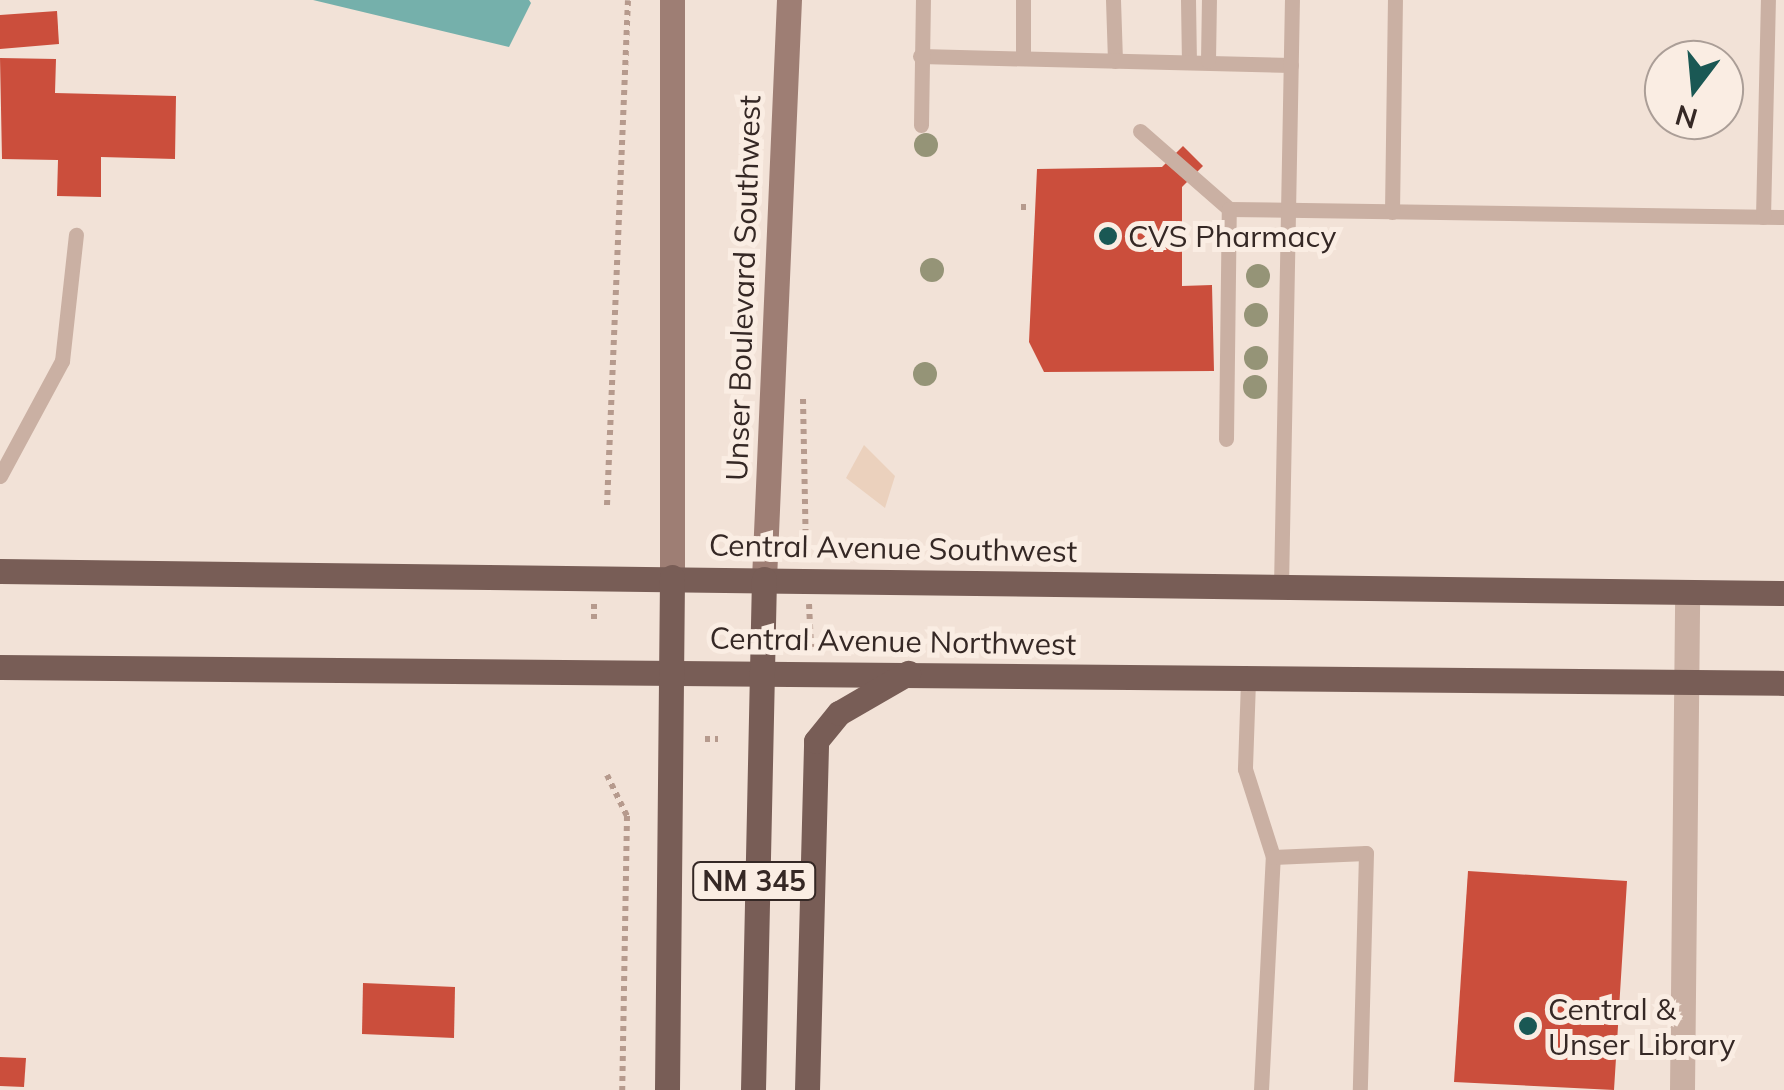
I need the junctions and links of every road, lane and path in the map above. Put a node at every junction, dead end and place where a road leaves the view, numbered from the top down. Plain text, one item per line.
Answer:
1 (628, 0) edge
2 (672, 0) edge
3 (789, 0) edge
4 (923, 0) edge
5 (1023, 0) edge
6 (1113, 0) edge
7 (1188, 0) edge
8 (1208, 0) edge
9 (1292, 0) edge
10 (1395, 0) edge
11 (1768, 0) edge
12 (920, 56) junction
13 (1023, 58) junction
14 (1115, 60) junction
15 (1188, 62) junction
16 (1208, 62) junction
17 (1291, 65) junction
18 (920, 126) dead end
19 (1140, 130) dead end
20 (1229, 209) junction
21 (1288, 211) junction
22 (1392, 212) junction
23 (1763, 217) junction
24 (1784, 217) edge
25 (76, 235) dead end
26 (1226, 439) dead end
27 (0, 476) edge
28 (802, 504) dead end
29 (607, 505) dead end
30 (0, 571) edge
31 (672, 577) junction
32 (764, 579) junction
33 (807, 580) junction
34 (1281, 587) junction
35 (1686, 593) junction
36 (1784, 593) edge
37 (594, 603) dead end
38 (594, 623) dead end
39 (0, 667) edge
40 (670, 670) junction
41 (761, 671) junction
42 (812, 672) junction
43 (908, 673) junction
44 (1248, 681) junction
45 (1681, 682) junction
46 (1784, 682) edge
47 (718, 738) dead end
48 (705, 739) dead end
49 (607, 775) dead end
50 (1273, 856) junction
51 (622, 1090) edge
52 (667, 1090) edge
53 (753, 1090) edge
54 (808, 1090) edge
55 (1262, 1090) edge
56 (1360, 1090) edge
57 (1682, 1090) edge

1 - 29 path
2 - 31 main road
3 - 32 main road, Unser Boulevard Southwest
4 - 12 lane
5 - 13 lane
6 - 14 lane
7 - 15 lane
8 - 16 lane
9 - 17 lane
10 - 22 lane
11 - 23 lane
12 - 13 lane
12 - 18 lane
13 - 14 lane
14 - 15 lane
15 - 16 lane
16 - 17 lane
17 - 21 lane
19 - 20 lane
20 - 21 lane
20 - 26 lane
21 - 22 lane
21 - 34 lane
22 - 23 lane
23 - 24 lane
25 - 27 lane
28 - 33 path
30 - 31 main road, Central Avenue Southwest
31 - 32 main road, Central Avenue Southwest
31 - 40 main road, NM 345
32 - 33 main road, Central Avenue Southwest
32 - 41 main road, NM 345
33 - 34 main road, Central Avenue Southwest
33 - 42 path
34 - 35 main road, Central Avenue Southwest
35 - 36 main road, Central Avenue Southwest
35 - 45 street
37 - 38 path
39 - 40 main road, Central Avenue Northwest
40 - 41 main road, Central Avenue Northwest
40 - 52 main road, NM 345
41 - 42 main road, Central Avenue Northwest
41 - 53 main road, NM 345
42 - 43 main road, Central Avenue Northwest
43 - 44 main road, Central Avenue Northwest
43 - 54 main road
44 - 45 main road, Central Avenue Northwest
44 - 50 lane
45 - 46 main road, Central Avenue Northwest
45 - 57 street
47 - 48 path
49 - 51 path
50 - 55 lane
50 - 56 lane

